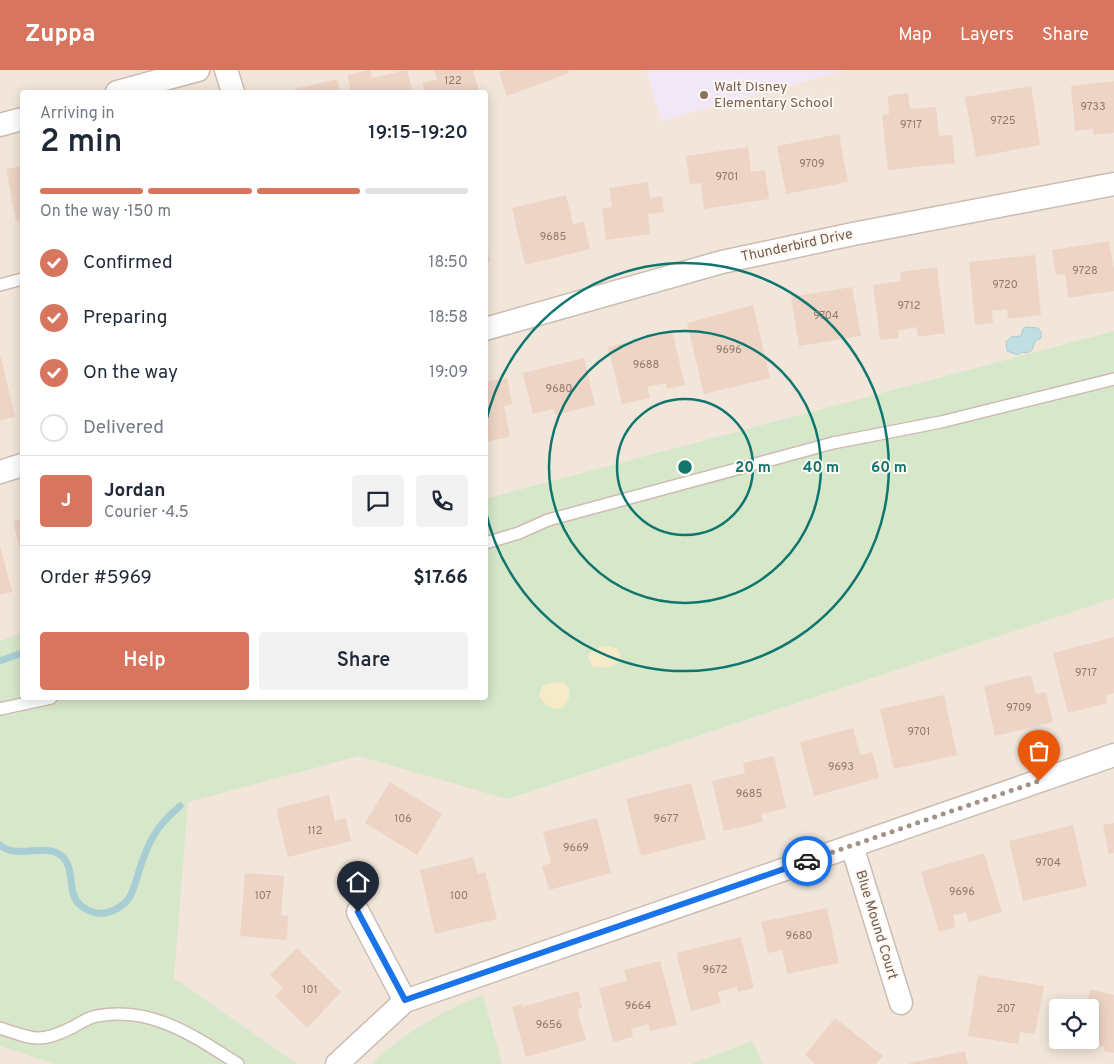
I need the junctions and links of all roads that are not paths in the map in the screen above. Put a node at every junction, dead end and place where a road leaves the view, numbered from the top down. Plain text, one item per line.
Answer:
1 (198, 70) edge
2 (226, 70) edge
3 (124, 90) edge
4 (232, 90) edge
5 (20, 120) edge
6 (0, 125) edge
7 (1114, 184) edge
8 (20, 280) edge
9 (0, 285) edge
10 (488, 328) edge
11 (1114, 379) edge
12 (20, 466) edge
13 (0, 472) edge
14 (488, 542) edge
15 (42, 700) edge
16 (0, 709) edge
17 (1114, 755) edge
18 (852, 846) junction
19 (358, 912) dead end
20 (405, 1000) junction
21 (901, 1003) dead end
22 (0, 1028) edge
23 (238, 1064) edge
24 (337, 1064) edge

1 - 3 street
2 - 4 street
5 - 6 street
7 - 10 street, Thunderbird Drive
8 - 9 lane
11 - 14 lane
12 - 13 street
15 - 16 lane
17 - 18 street
18 - 20 street
18 - 21 street, Blue Mound Court
19 - 20 street
20 - 24 street
22 - 23 lane

